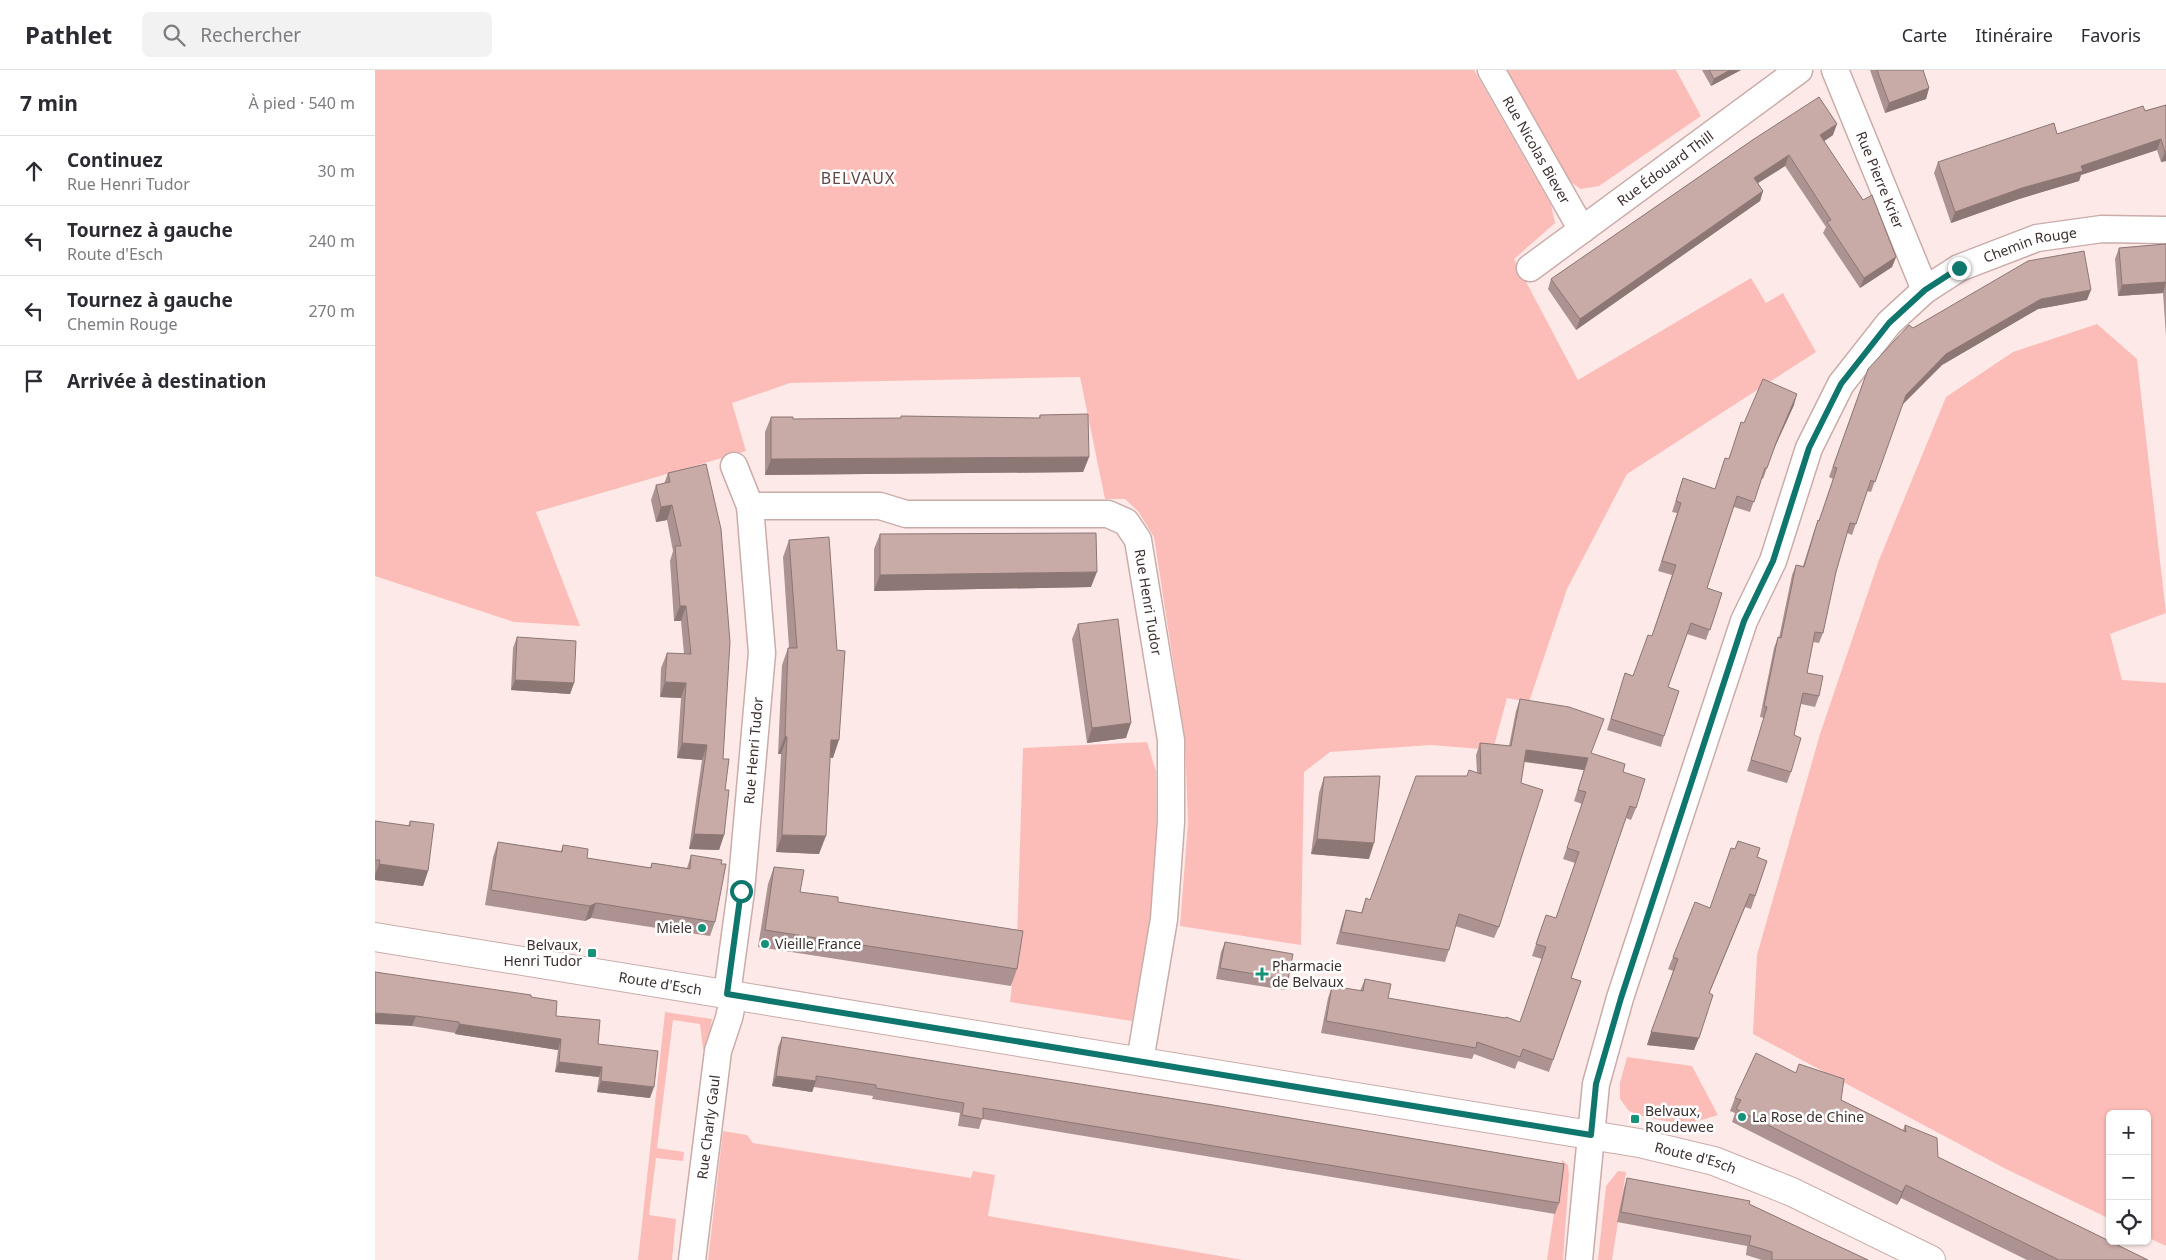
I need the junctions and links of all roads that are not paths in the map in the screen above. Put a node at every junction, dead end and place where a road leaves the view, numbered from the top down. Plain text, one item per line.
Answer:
1 (1491, 70) edge
2 (1799, 70) edge
3 (1835, 70) edge
4 (1582, 230) junction
5 (2166, 230) edge
6 (1530, 268) dead end
7 (1925, 290) junction
8 (734, 466) dead end
9 (750, 506) junction
10 (375, 937) edge
11 (730, 995) junction
12 (1140, 1061) junction
13 (1591, 1135) junction
14 (692, 1260) edge
15 (1579, 1260) edge
16 (1931, 1260) edge

1 - 4 street, Rue Nicolas Biever
2 - 4 street, Rue Édouard Thill
3 - 7 street, Rue Pierre Krier
4 - 6 street, Rue Édouard Thill
5 - 7 street, Chemin Rouge
7 - 13 street, Chemin Rouge
8 - 9 street, Rue Henri Tudor
9 - 11 street, Rue Henri Tudor
9 - 12 street, Rue Henri Tudor
10 - 11 main road, Route d'Esch
11 - 12 main road, Route d'Esch
11 - 14 street, Rue Charly Gaul
12 - 13 main road, Route d'Esch
13 - 15 street, Chemin Rouge
13 - 16 main road, Route d'Esch

